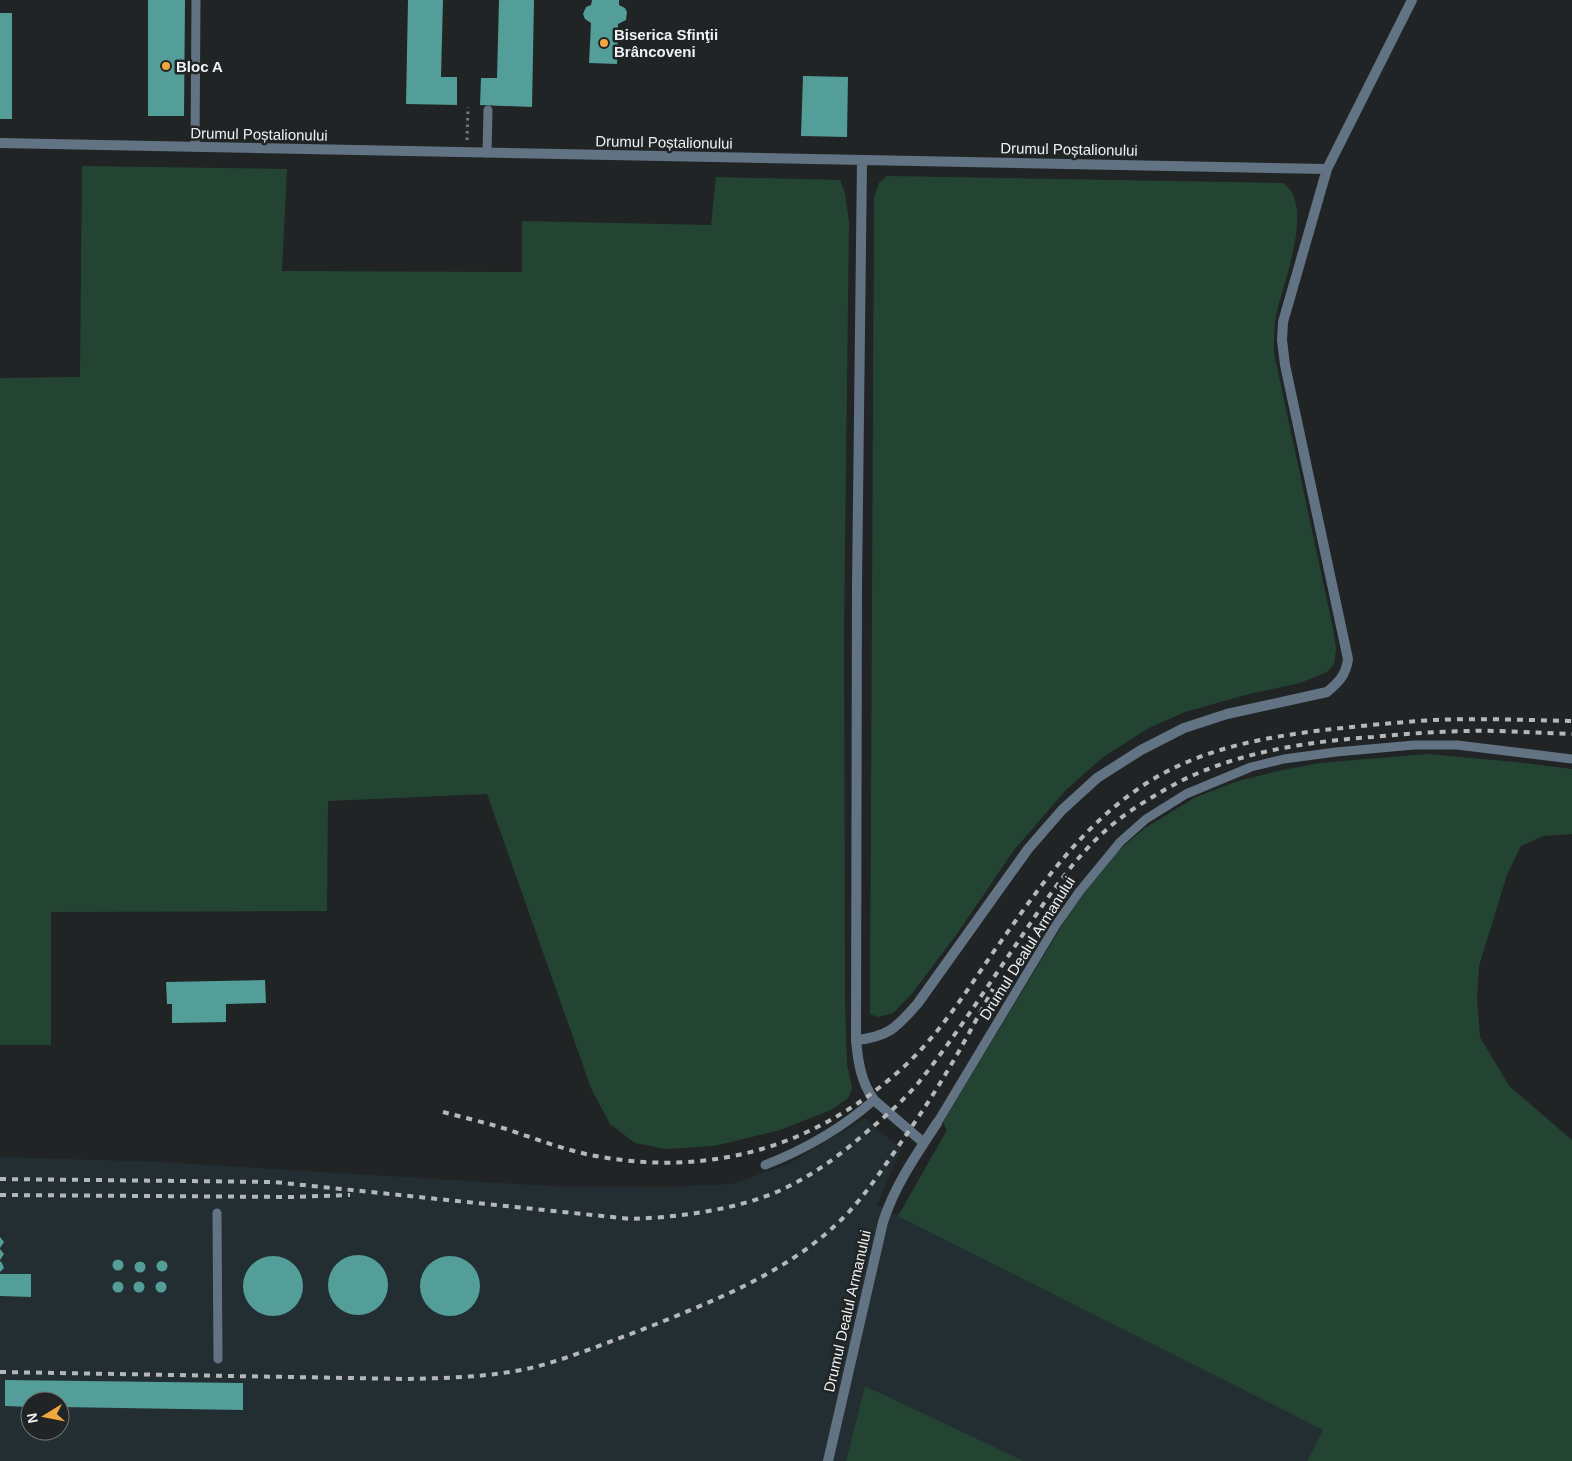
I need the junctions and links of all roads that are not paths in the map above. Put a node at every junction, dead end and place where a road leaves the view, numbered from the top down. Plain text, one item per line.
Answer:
1 (196, 0) edge
2 (1412, 0) edge
3 (488, 110) dead end
4 (0, 143) edge
5 (194, 147) junction
6 (487, 153) junction
7 (862, 160) junction
8 (1327, 169) junction
9 (1572, 759) edge
10 (856, 1040) junction
11 (874, 1100) junction
12 (937, 1123) joint
13 (924, 1143) junction
14 (765, 1165) dead end
15 (217, 1213) dead end
16 (218, 1359) dead end
17 (828, 1461) edge

1 - 5 lane
2 - 8 street
3 - 6 lane
4 - 5 street, Drumul Poștalionului
5 - 6 street, Drumul Poștalionului
6 - 7 street, Drumul Poștalionului
7 - 8 street, Drumul Poștalionului
7 - 10 street
8 - 10 street
9 - 12 lane, Drumul Dealul Armanului
10 - 11 street
11 - 13 street
11 - 14 lane
12 - 13 street, Drumul Dealul Armanului
13 - 17 street, Drumul Dealul Armanului
15 - 16 lane

